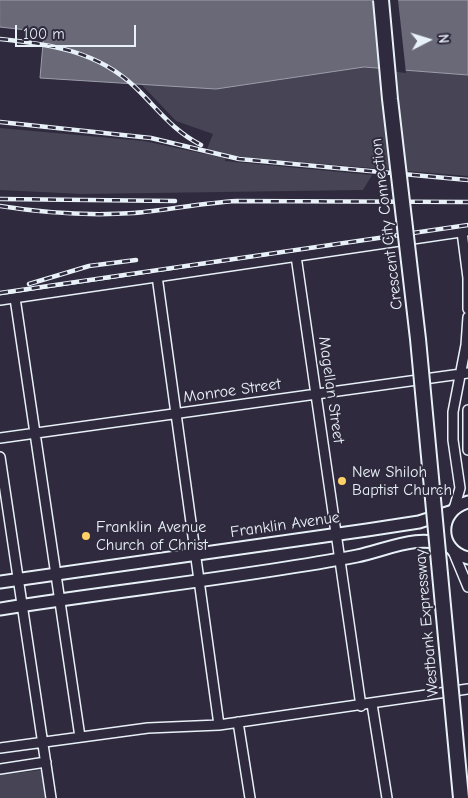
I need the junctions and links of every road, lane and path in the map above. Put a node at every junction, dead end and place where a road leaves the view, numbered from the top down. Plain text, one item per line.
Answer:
1 (381, 0) edge
2 (465, 231) edge
3 (296, 256) junction
4 (157, 276) junction
5 (15, 298) junction
6 (0, 300) edge
7 (468, 309) edge
8 (468, 317) edge
9 (464, 374) edge
10 (317, 394) junction
11 (468, 410) edge
12 (176, 414) junction
13 (35, 434) junction
14 (0, 438) edge
15 (428, 444) joint
16 (468, 450) edge
17 (0, 456) edge
18 (468, 502) edge
19 (452, 511) junction
20 (336, 535) junction
21 (451, 549) junction
22 (196, 554) junction
23 (468, 558) edge
24 (340, 559) junction
25 (56, 575) junction
26 (17, 580) junction
27 (200, 580) junction
28 (0, 582) edge
29 (468, 587) edge
30 (60, 600) junction
31 (21, 605) junction
32 (0, 609) edge
33 (468, 689) edge
34 (372, 704) junction
35 (361, 706) junction
36 (238, 722) junction
37 (219, 725) junction
38 (80, 737) junction
39 (43, 742) junction
40 (0, 748) edge
41 (46, 762) junction
42 (0, 769) edge
43 (51, 798) edge
44 (250, 798) edge
45 (387, 798) edge
46 (461, 798) edge

1 - 15 highway, Crescent City Connection, bridge
2 - 3 street
2 - 7 street
3 - 4 street
3 - 10 street, Magellan Street
4 - 5 street
4 - 12 street
5 - 6 street
5 - 13 street
8 - 9 street
9 - 10 street, Monroe Street
9 - 19 street
10 - 12 street, Monroe Street
10 - 20 street, Magellan Street
11 - 16 street
12 - 13 street, Monroe Street
12 - 22 street
13 - 14 street, Monroe Street
13 - 25 street
15 - 46 highway, Westbank Expressway, bridge
17 - 26 street
18 - 19 main road, Franklin Avenue
19 - 20 main road, Franklin Avenue
19 - 21 main road
20 - 22 main road, Franklin Avenue
20 - 24 street, Magellan Street
21 - 23 main road
21 - 24 main road
21 - 29 street
22 - 25 main road, Franklin Avenue
22 - 27 street
24 - 27 main road
24 - 35 street, Magellan Street
25 - 26 main road, Franklin Avenue
25 - 30 street
26 - 28 main road, Franklin Avenue
26 - 31 street
27 - 30 main road
27 - 37 street
30 - 31 main road
30 - 38 street
31 - 32 main road
31 - 39 street
33 - 34 street
34 - 35 street
34 - 45 street
35 - 36 street
36 - 37 street
36 - 44 street
37 - 38 street
38 - 39 street
39 - 40 street
39 - 41 street
41 - 42 street
41 - 43 street

